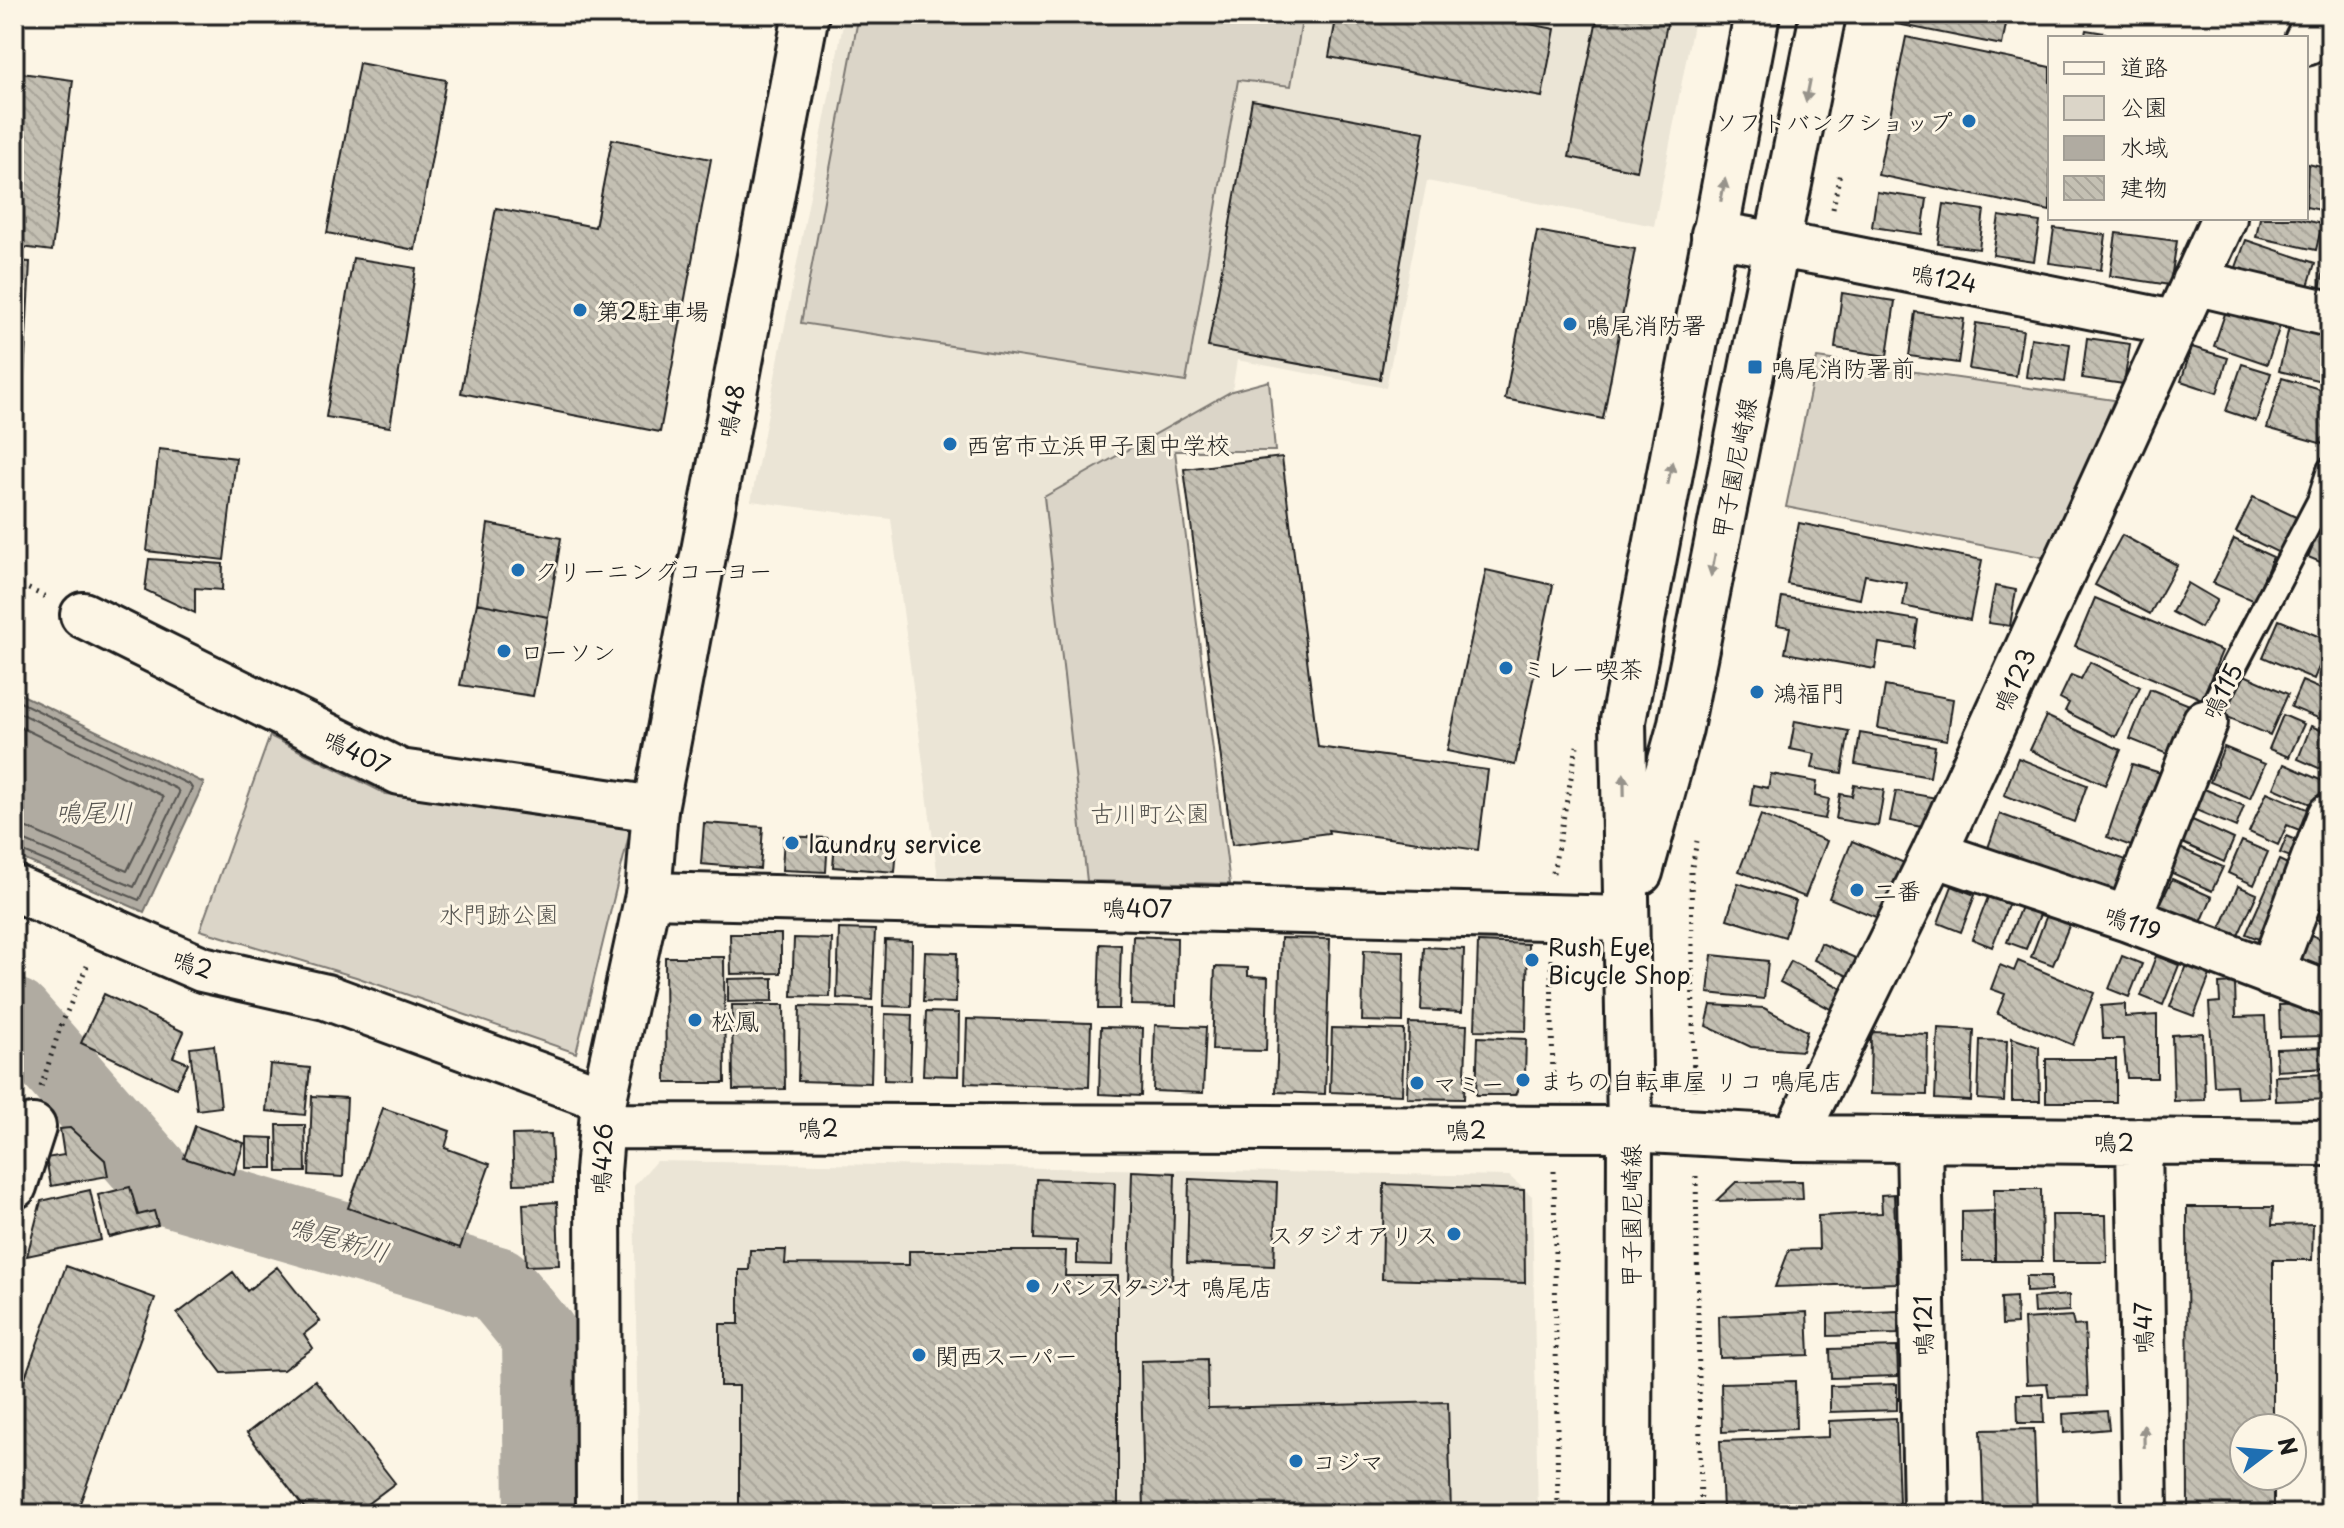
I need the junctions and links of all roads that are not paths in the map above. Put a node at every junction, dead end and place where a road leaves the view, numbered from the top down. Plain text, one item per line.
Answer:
1 (806, 14) edge
2 (1757, 14) edge
3 (1823, 14) edge
4 (2320, 14) edge
5 (2308, 39) edge
6 (2223, 220) edge
7 (1714, 234) junction
8 (1778, 245) junction
9 (2194, 282) junction
10 (2330, 314) edge
11 (2174, 323) junction
12 (2330, 470) edge
13 (83, 615) dead end
14 (2205, 722) joint
15 (655, 809) junction
16 (2330, 816) edge
17 (1934, 854) junction
18 (14, 888) edge
19 (648, 895) junction
20 (1626, 919) junction
21 (2128, 919) junction
22 (2271, 974) junction
23 (2330, 995) edge
24 (36, 1110) road end
25 (603, 1113) junction
26 (1630, 1129) junction
27 (1794, 1138) junction
28 (1919, 1139) junction
29 (2139, 1141) junction
30 (2330, 1143) edge
31 (14, 1186) edge
32 (599, 1514) edge
33 (1629, 1514) edge
34 (1926, 1514) edge
35 (2145, 1514) edge

1 - 15 street, 鳴48
7 -> 2 street, 甲子園尼崎線
3 -> 8 street, 甲子園尼崎線
4 - 5 street
6 - 9 street, 鳴123
7 - 8 street, 鳴124
20 -> 7 street, 甲子園尼崎線
8 - 11 street, 鳴124
8 -> 20 street, 甲子園尼崎線
9 - 10 street
9 - 11 street, 鳴123
11 - 17 street, 鳴123
12 - 14 lane, 鳴115
13 - 15 street, 鳴407
14 - 21 street, 鳴115
15 - 19 street, 鳴426
16 - 22 street
17 - 21 street, 鳴119
17 - 27 street, 鳴123
18 - 25 street, 鳴2
19 - 20 street, 鳴407
19 - 25 street, 鳴426
20 - 26 street, 甲子園尼崎線
21 - 22 street, 鳴119
22 - 23 street, 鳴119
24 - 31 street
25 - 26 street, 鳴2
25 - 32 street, 鳴426
26 - 27 street, 鳴2
26 - 33 street, 甲子園尼崎線
27 - 28 street, 鳴2
28 - 29 street, 鳴2
28 - 34 street, 鳴121
29 - 30 street, 鳴2
35 -> 29 street, 鳴47

